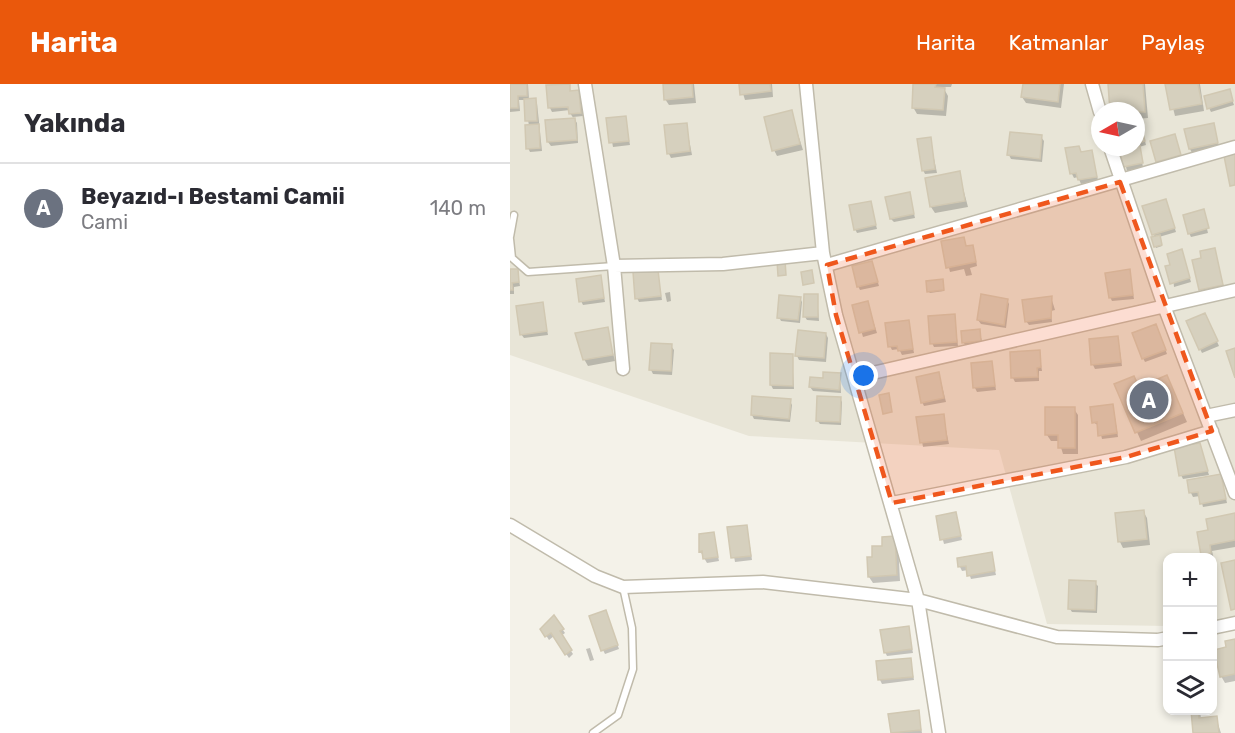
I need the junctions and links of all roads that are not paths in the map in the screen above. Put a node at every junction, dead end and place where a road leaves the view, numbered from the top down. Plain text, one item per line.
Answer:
1 (585, 84) edge
2 (806, 84) edge
3 (1092, 84) edge
4 (1097, 102) edge
5 (1235, 147) edge
6 (1113, 156) edge
7 (1120, 182) junction
8 (514, 215) dead end
9 (510, 238) edge
10 (825, 259) junction
11 (614, 266) junction
12 (1235, 290) edge
13 (1164, 306) junction
14 (623, 369) dead end
15 (855, 377) junction
16 (1235, 410) edge
17 (1206, 416) junction
18 (1212, 431) junction
19 (1235, 493) edge
20 (892, 503) junction
21 (510, 525) edge
22 (623, 587) junction
23 (918, 600) junction
24 (1235, 623) edge
25 (1217, 627) edge
26 (1163, 639) edge
27 (593, 733) edge
28 (939, 733) edge

1 - 11 street
2 - 10 street
3 - 4 street
5 - 7 street
6 - 7 street
7 - 10 street
7 - 13 street
8 - 9 lane
9 - 11 lane
10 - 11 street
10 - 15 street
11 - 14 street
12 - 13 street
13 - 15 street
13 - 17 street
15 - 20 street
16 - 17 street
17 - 18 street
18 - 19 street
18 - 20 street
20 - 23 street
21 - 22 street
22 - 23 street
22 - 27 lane
23 - 26 street
23 - 28 street
24 - 25 street

